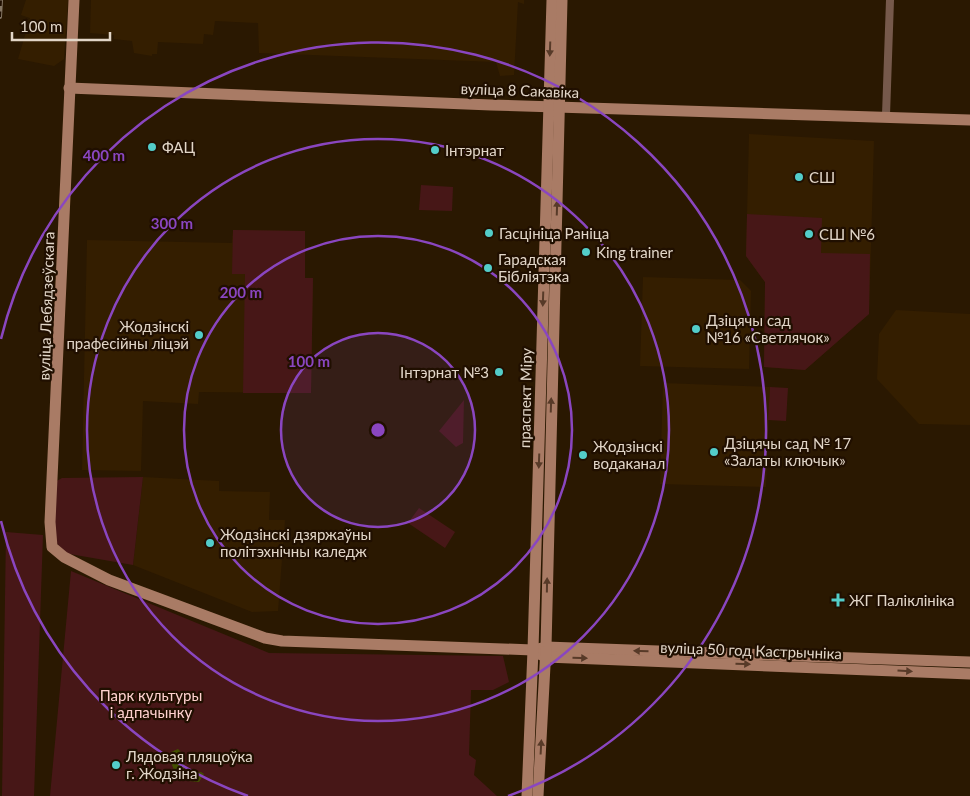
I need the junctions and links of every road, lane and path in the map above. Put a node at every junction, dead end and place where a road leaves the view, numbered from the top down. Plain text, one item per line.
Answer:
1 (74, 0) edge
2 (552, 0) edge
3 (562, 0) edge
4 (890, 0) edge
5 (69, 88) junction
6 (554, 107) junction
7 (886, 116) junction
8 (970, 120) edge
9 (545, 433) junction
10 (108, 580) joint
11 (533, 650) junction
12 (546, 652) junction
13 (970, 662) edge
14 (970, 674) edge
15 (527, 796) edge
16 (538, 796) edge

1 - 5 main road, вуліца Лебядзеўскага
2 -> 6 main road, праспект Міру
3 - 6 main road, праспект Міру
4 - 7 street
5 - 6 main road, вуліца 8 Сакавіка
5 - 10 main road, вуліца Лебядзеўскага
6 - 7 main road, вуліца 8 Сакавіка
6 - 9 main road, праспект Міру
7 - 8 main road, вуліца 8 Сакавіка
9 -> 11 main road, праспект Міру
12 -> 9 main road, праспект Міру
10 - 11 main road, вуліца 50 год Кастрычніка
11 - 12 main road, вуліца 50 год Кастрычніка
11 - 15 main road, праспект Міру
13 -> 12 main road, вуліца 50 год Кастрычніка
12 -> 14 main road, вуліца 50 год Кастрычніка
16 -> 12 main road, праспект Міру

